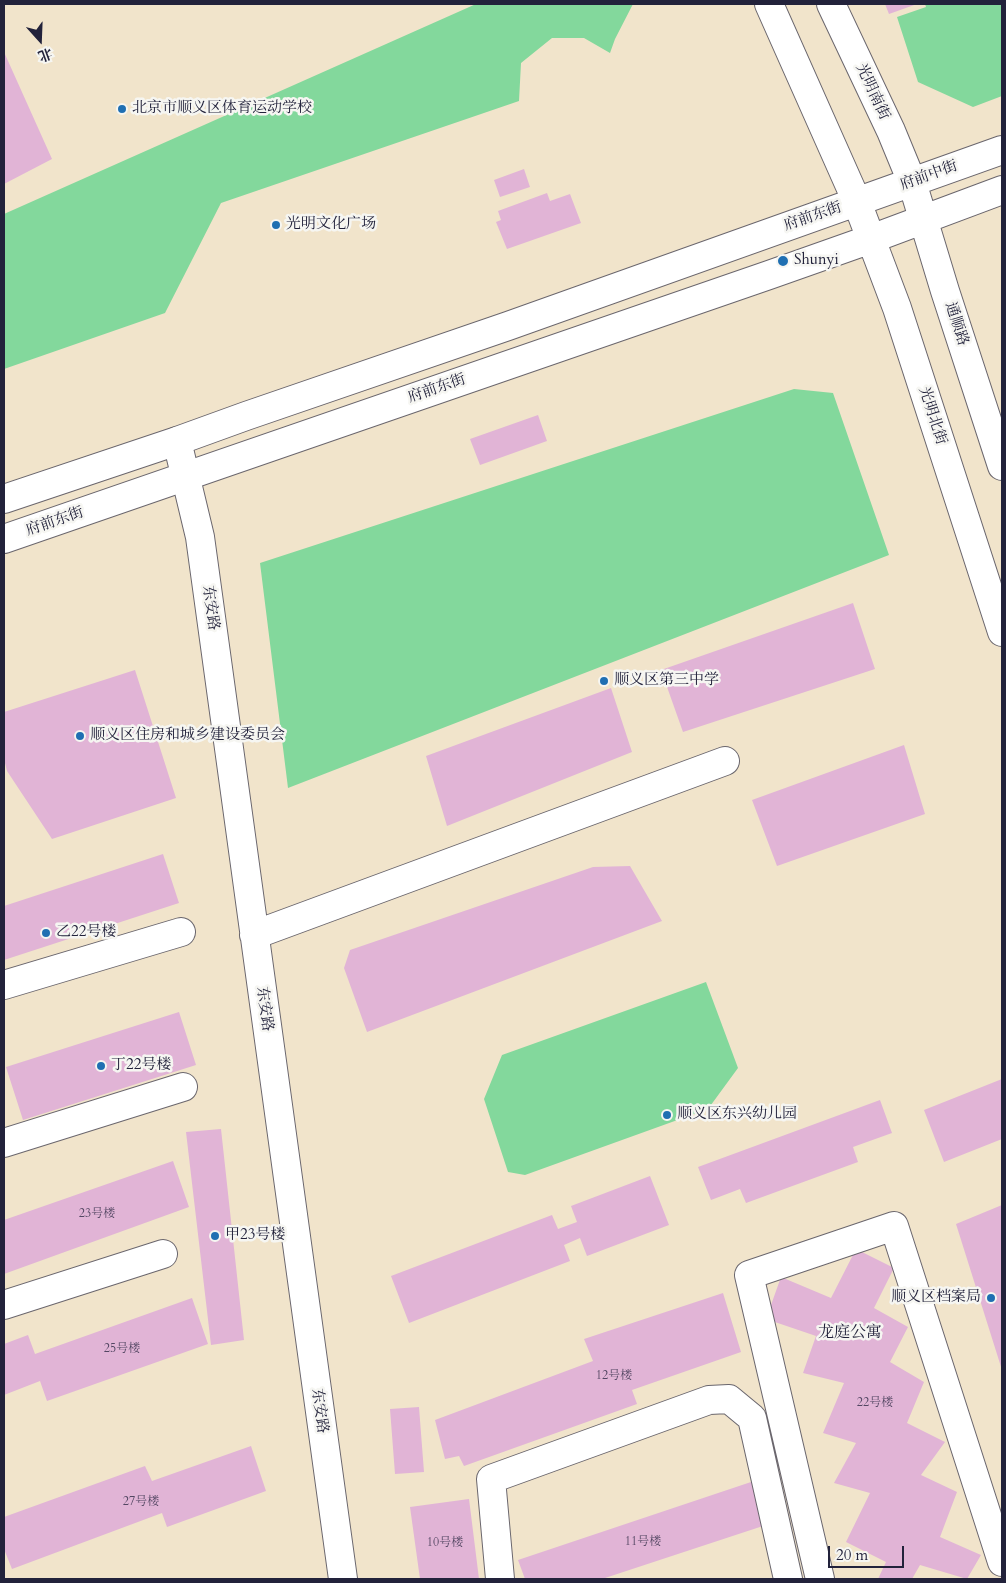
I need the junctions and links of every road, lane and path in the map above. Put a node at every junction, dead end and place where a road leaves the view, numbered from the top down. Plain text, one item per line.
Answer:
1 (769, 4) edge
2 (831, 4) edge
3 (1002, 150) edge
4 (912, 182) junction
5 (1002, 190) edge
6 (857, 202) junction
7 (924, 219) junction
8 (871, 239) junction
9 (177, 441) junction
10 (1002, 466) edge
11 (185, 477) junction
12 (4, 499) edge
13 (4, 539) edge
14 (1002, 632) edge
15 (725, 761) dead end
16 (181, 932) dead end
17 (254, 935) junction
18 (4, 985) edge
19 (183, 1087) dead end
20 (4, 1143) edge
21 (163, 1254) dead end
22 (4, 1305) edge
23 (1002, 1562) edge
24 (343, 1579) edge
25 (500, 1579) edge
26 (788, 1579) edge
27 (820, 1579) edge

1 - 6 main road
2 - 4 main road, 光明南街
3 - 4 main road, 府前中街
4 - 6 main road, 府前中街
4 - 7 main road, 通顺路
5 - 7 main road
6 - 8 main road, 光明北街
6 - 9 main road, 府前东街
7 - 8 main road
7 - 10 main road, 通顺路
8 - 11 main road, 府前东街
8 - 14 main road, 光明北街
9 - 11 main road, 东安路
9 - 12 main road, 府前东街
11 - 13 main road, 府前东街
11 - 17 main road, 东安路
15 - 17 main road
16 - 18 main road
17 - 24 main road, 东安路
19 - 20 main road
21 - 22 main road
23 - 27 main road
25 - 26 main road

